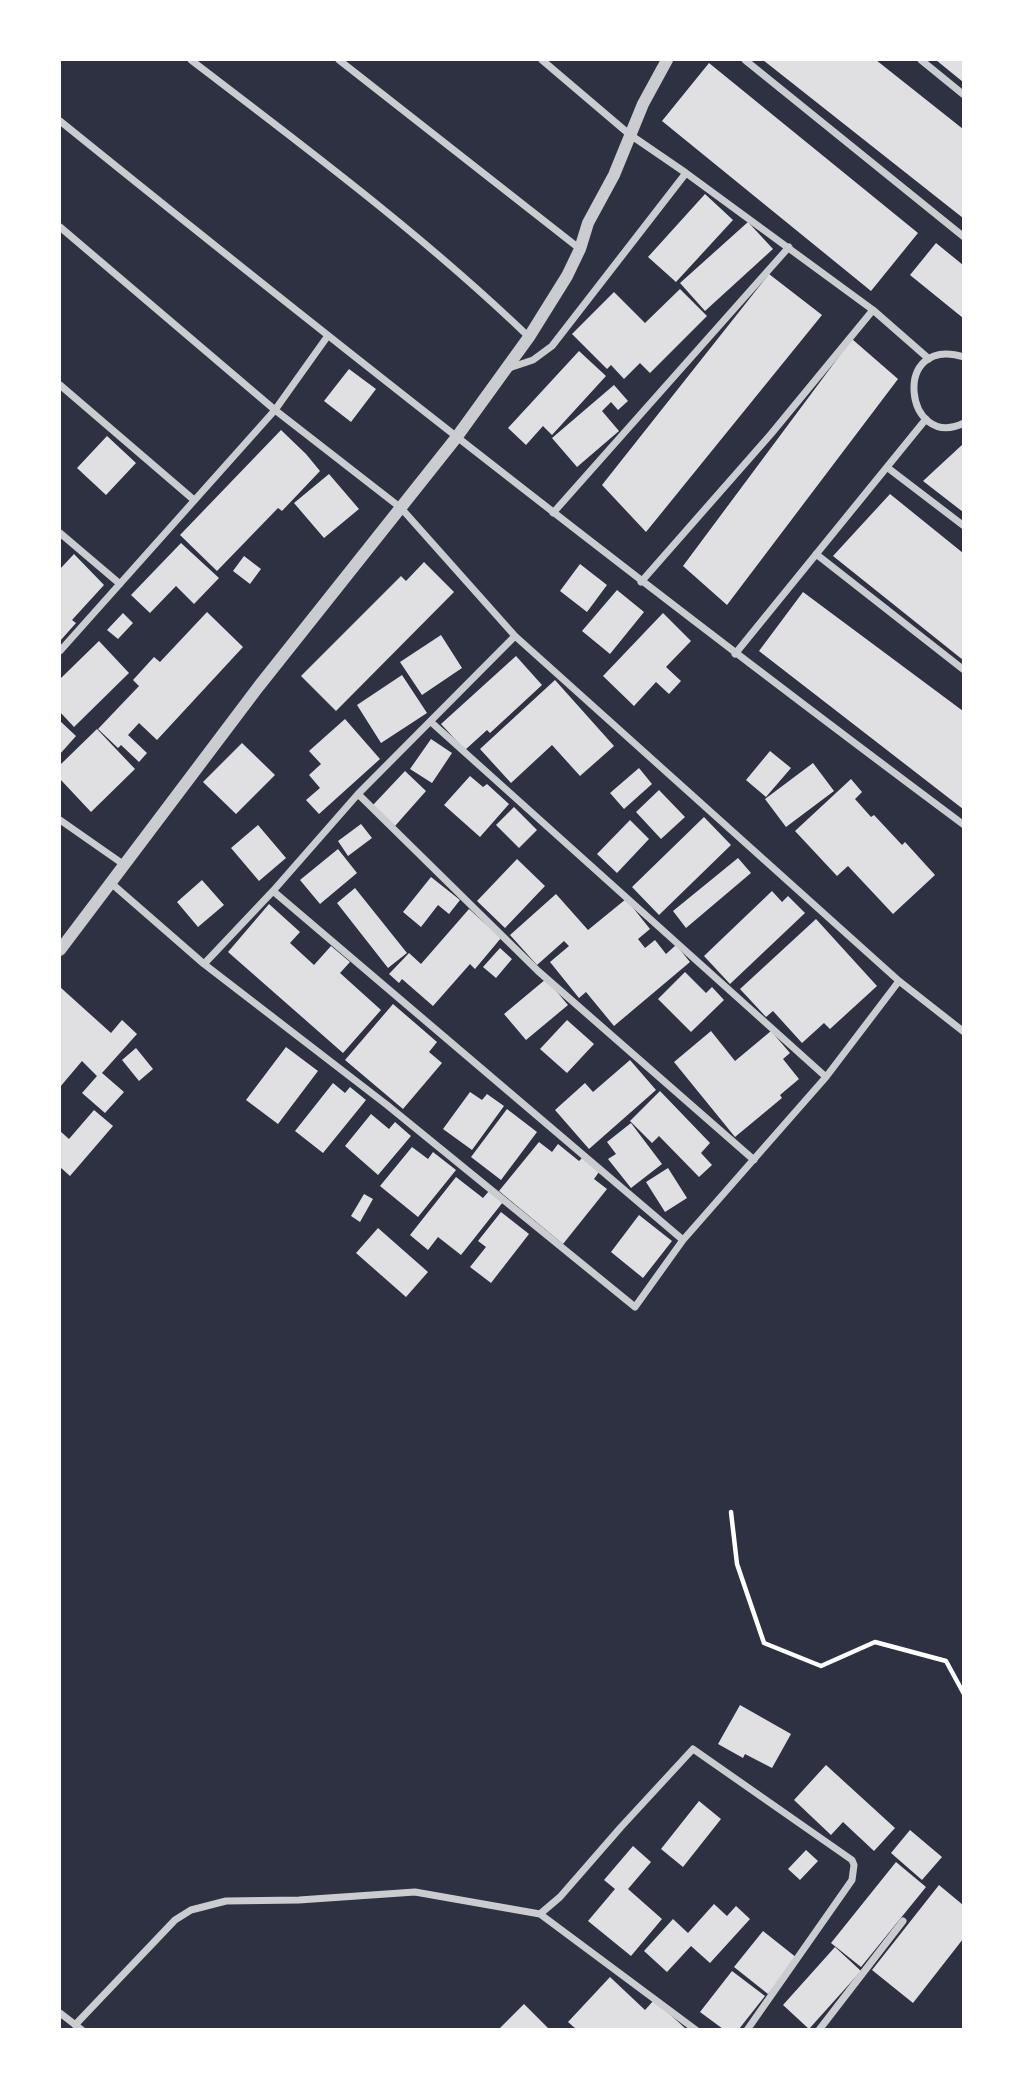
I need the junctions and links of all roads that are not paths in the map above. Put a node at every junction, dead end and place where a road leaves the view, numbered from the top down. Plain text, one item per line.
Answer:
1 (191, 60) edge
2 (339, 60) edge
3 (542, 60) edge
4 (667, 60) edge
5 (745, 60) edge
6 (920, 60) edge
7 (964, 95) edge
8 (60, 121) edge
9 (629, 134) junction
10 (686, 173) junction
11 (60, 227) edge
12 (964, 237) edge
13 (789, 247) junction
14 (580, 249) junction
15 (873, 310) junction
16 (327, 337) junction
17 (529, 337) junction
18 (964, 357) edge
19 (929, 359) junction
20 (507, 369) junction
21 (60, 385) edge
22 (275, 410) junction
23 (926, 419) junction
24 (964, 423) edge
25 (456, 438) junction
26 (888, 468) junction
27 (194, 500) junction
28 (401, 508) junction
29 (553, 513) junction
30 (964, 526) edge
31 (60, 533) edge
32 (816, 554) junction
33 (642, 582) junction
34 (120, 584) junction
35 (515, 636) junction
36 (60, 651) edge
37 (735, 654) junction
38 (964, 670) edge
39 (430, 722) junction
40 (358, 794) junction
41 (60, 820) edge
42 (964, 825) edge
43 (124, 864) junction
44 (111, 883) junction
45 (273, 891) junction
46 (60, 950) edge
47 (204, 964) junction
48 (899, 981) junction
49 (964, 1032) edge
50 (826, 1077) junction
51 (754, 1160) junction
52 (683, 1240) junction
53 (540, 1914) junction
54 (903, 1921) dead end
55 (60, 2013) edge
56 (78, 2027) edge
57 (696, 2029) edge
58 (747, 2029) edge
59 (819, 2029) edge

1 - 17 street
2 - 14 street
3 - 9 street
4 - 9 street
5 - 12 street
6 - 7 street
8 - 16 street
9 - 10 street
9 - 14 street
10 - 13 street
10 - 20 street
11 - 22 street
13 - 15 street
13 - 29 street
14 - 17 street
15 - 19 street
15 - 33 street
16 - 22 street
16 - 25 street
17 - 20 street
18 - 19 street
19 - 23 street
20 - 25 street
21 - 27 street
22 - 27 street
22 - 28 street
23 - 24 street
23 - 26 street
25 - 28 street
25 - 29 street
26 - 30 street
26 - 32 street
27 - 34 street
28 - 35 street
28 - 43 street
29 - 33 street
31 - 34 street
32 - 37 street
32 - 38 street
33 - 37 street
34 - 36 street
35 - 39 street
35 - 48 street
37 - 42 street
39 - 40 street
39 - 50 street
40 - 45 street
40 - 51 street
41 - 43 street
43 - 44 street
44 - 46 street
44 - 47 street
45 - 47 street
45 - 52 street
47 - 52 street
48 - 49 street
48 - 50 street
50 - 51 street
51 - 52 street
53 - 56 street
53 - 57 street
53 - 58 street
54 - 59 street
55 - 56 street

